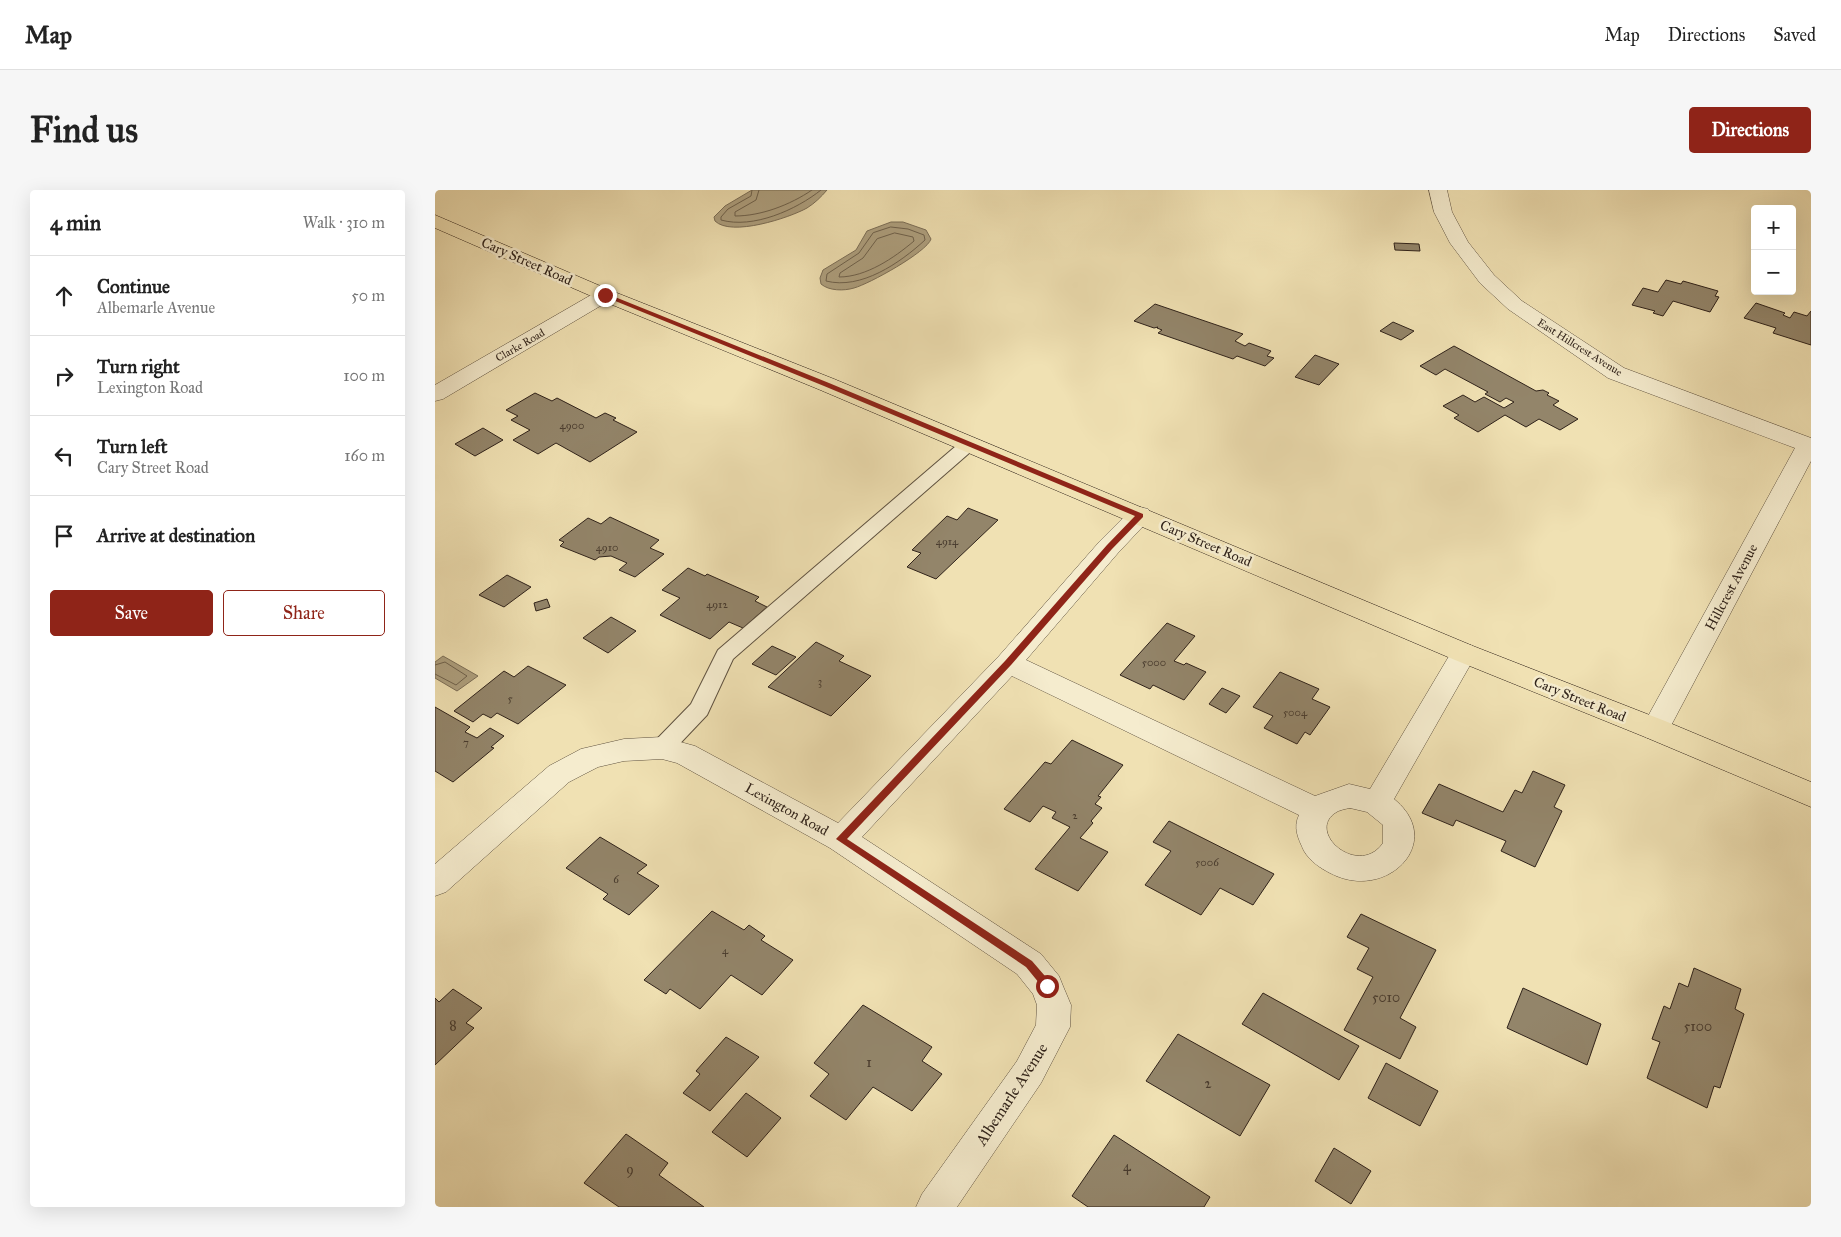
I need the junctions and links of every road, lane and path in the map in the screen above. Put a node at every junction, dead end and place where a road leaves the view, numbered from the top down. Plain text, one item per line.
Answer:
1 (1439, 190) edge
2 (435, 221) edge
3 (605, 295) junction
4 (435, 394) edge
5 (969, 444) junction
6 (1809, 446) edge
7 (1140, 515) junction
8 (1464, 652) junction
9 (1008, 663) junction
10 (1655, 729) junction
11 (662, 748) junction
12 (1811, 795) edge
13 (1377, 804) junction
14 (1317, 810) junction
15 (841, 839) junction
16 (435, 884) edge
17 (935, 1207) edge

1 - 6 street, East Hillcrest Avenue
2 - 3 main road, Cary Street Road
3 - 4 street, Clarke Road
3 - 5 main road, Cary Street Road
5 - 7 main road, Cary Street Road
5 - 11 lane
6 - 10 street, Hillcrest Avenue
7 - 8 main road, Cary Street Road
7 - 9 street, Lexington Road
8 - 10 main road, Cary Street Road
8 - 13 street
9 - 14 street
9 - 15 street, Lexington Road
10 - 12 main road, Cary Street Road
11 - 15 street, Lexington Road
11 - 16 street, Lexington Road
13 - 14 street
13 - 14 street
15 - 17 street, Albemarle Avenue

